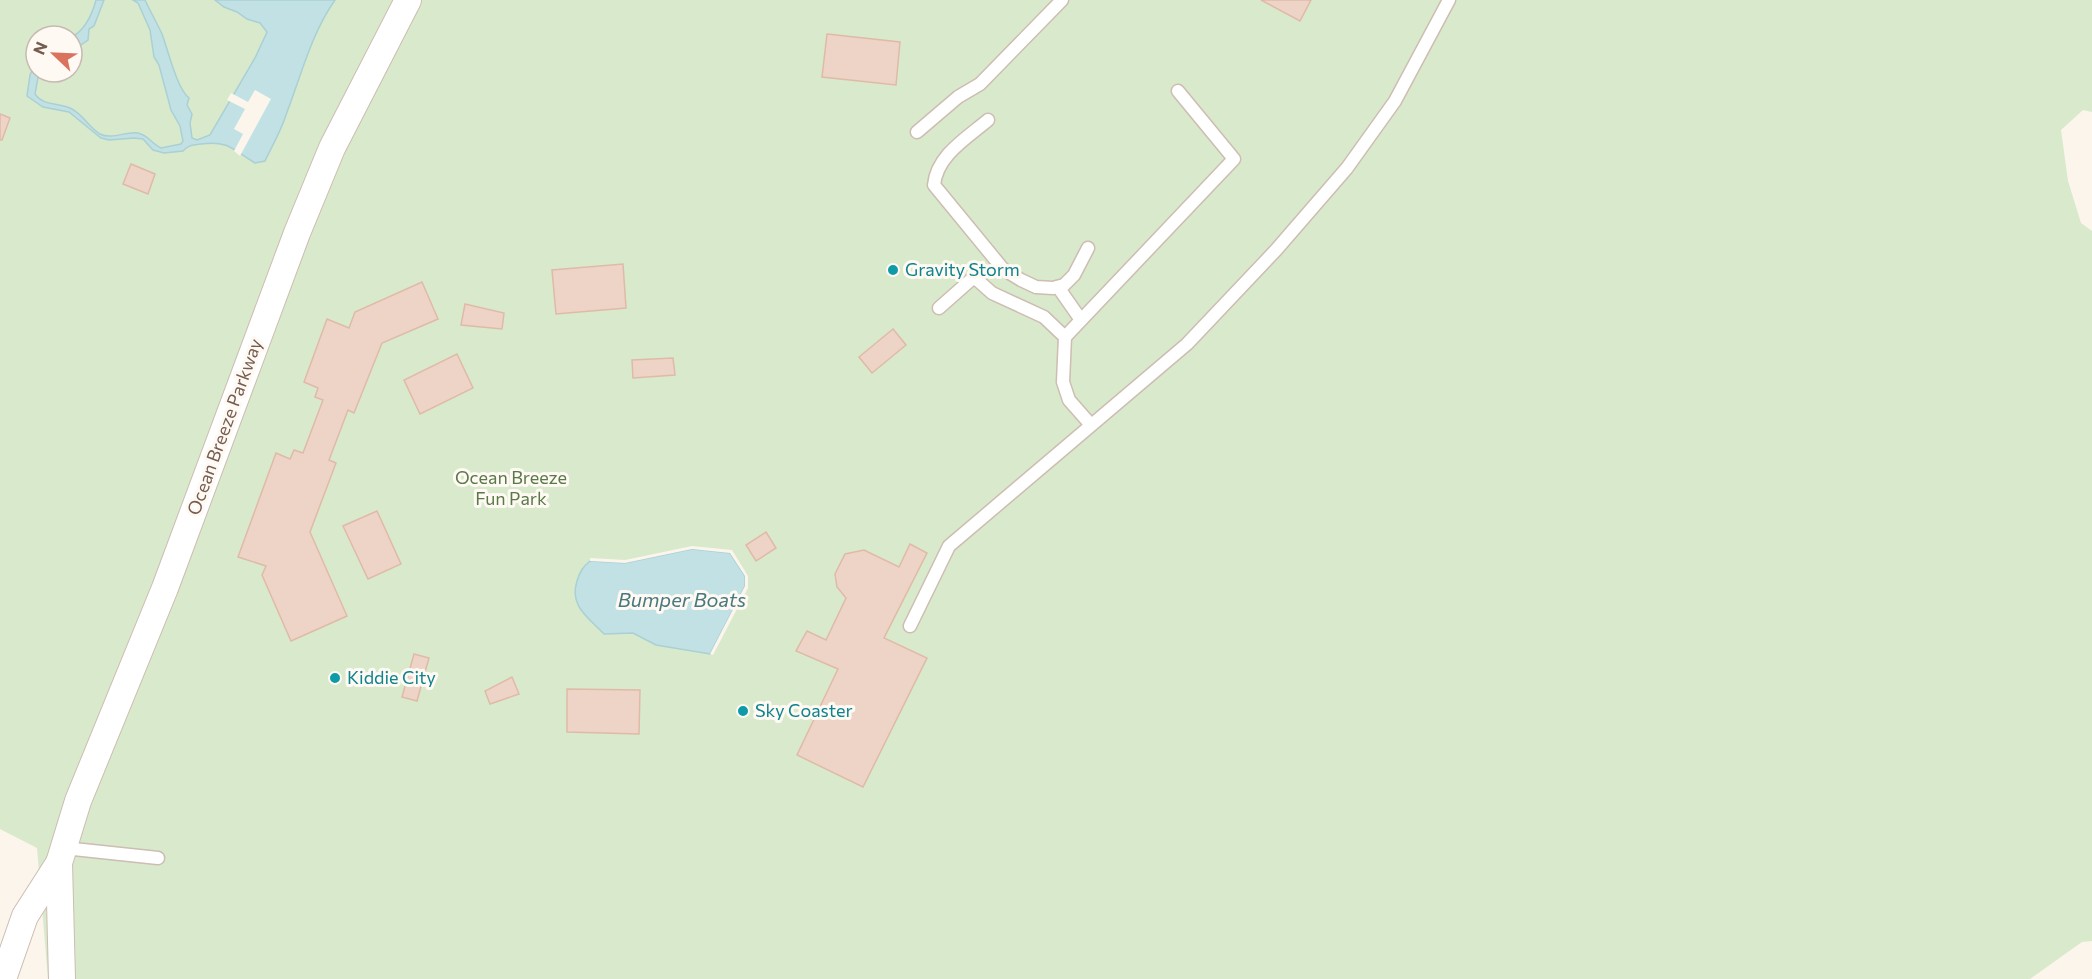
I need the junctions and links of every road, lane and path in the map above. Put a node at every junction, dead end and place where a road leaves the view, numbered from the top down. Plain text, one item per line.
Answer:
1 (408, 0) edge
2 (1062, 0) edge
3 (1449, 0) edge
4 (1178, 91) dead end
5 (988, 120) dead end
6 (917, 132) dead end
7 (1088, 248) dead end
8 (1058, 287) junction
9 (939, 308) dead end
10 (1081, 320) junction
11 (1065, 337) junction
12 (1091, 425) junction
13 (910, 626) dead end
14 (61, 855) junction
15 (158, 858) dead end
16 (3, 979) edge
17 (62, 979) edge

1 - 14 street, Ocean Breeze Parkway
2 - 6 lane
3 - 12 lane
4 - 10 lane
5 - 8 lane
7 - 8 lane
8 - 10 lane
9 - 11 lane
10 - 11 lane
11 - 12 lane
12 - 13 lane
14 - 15 lane
14 - 16 street, Ocean Breeze Parkway
14 - 17 street, Ocean Breeze Parkway

